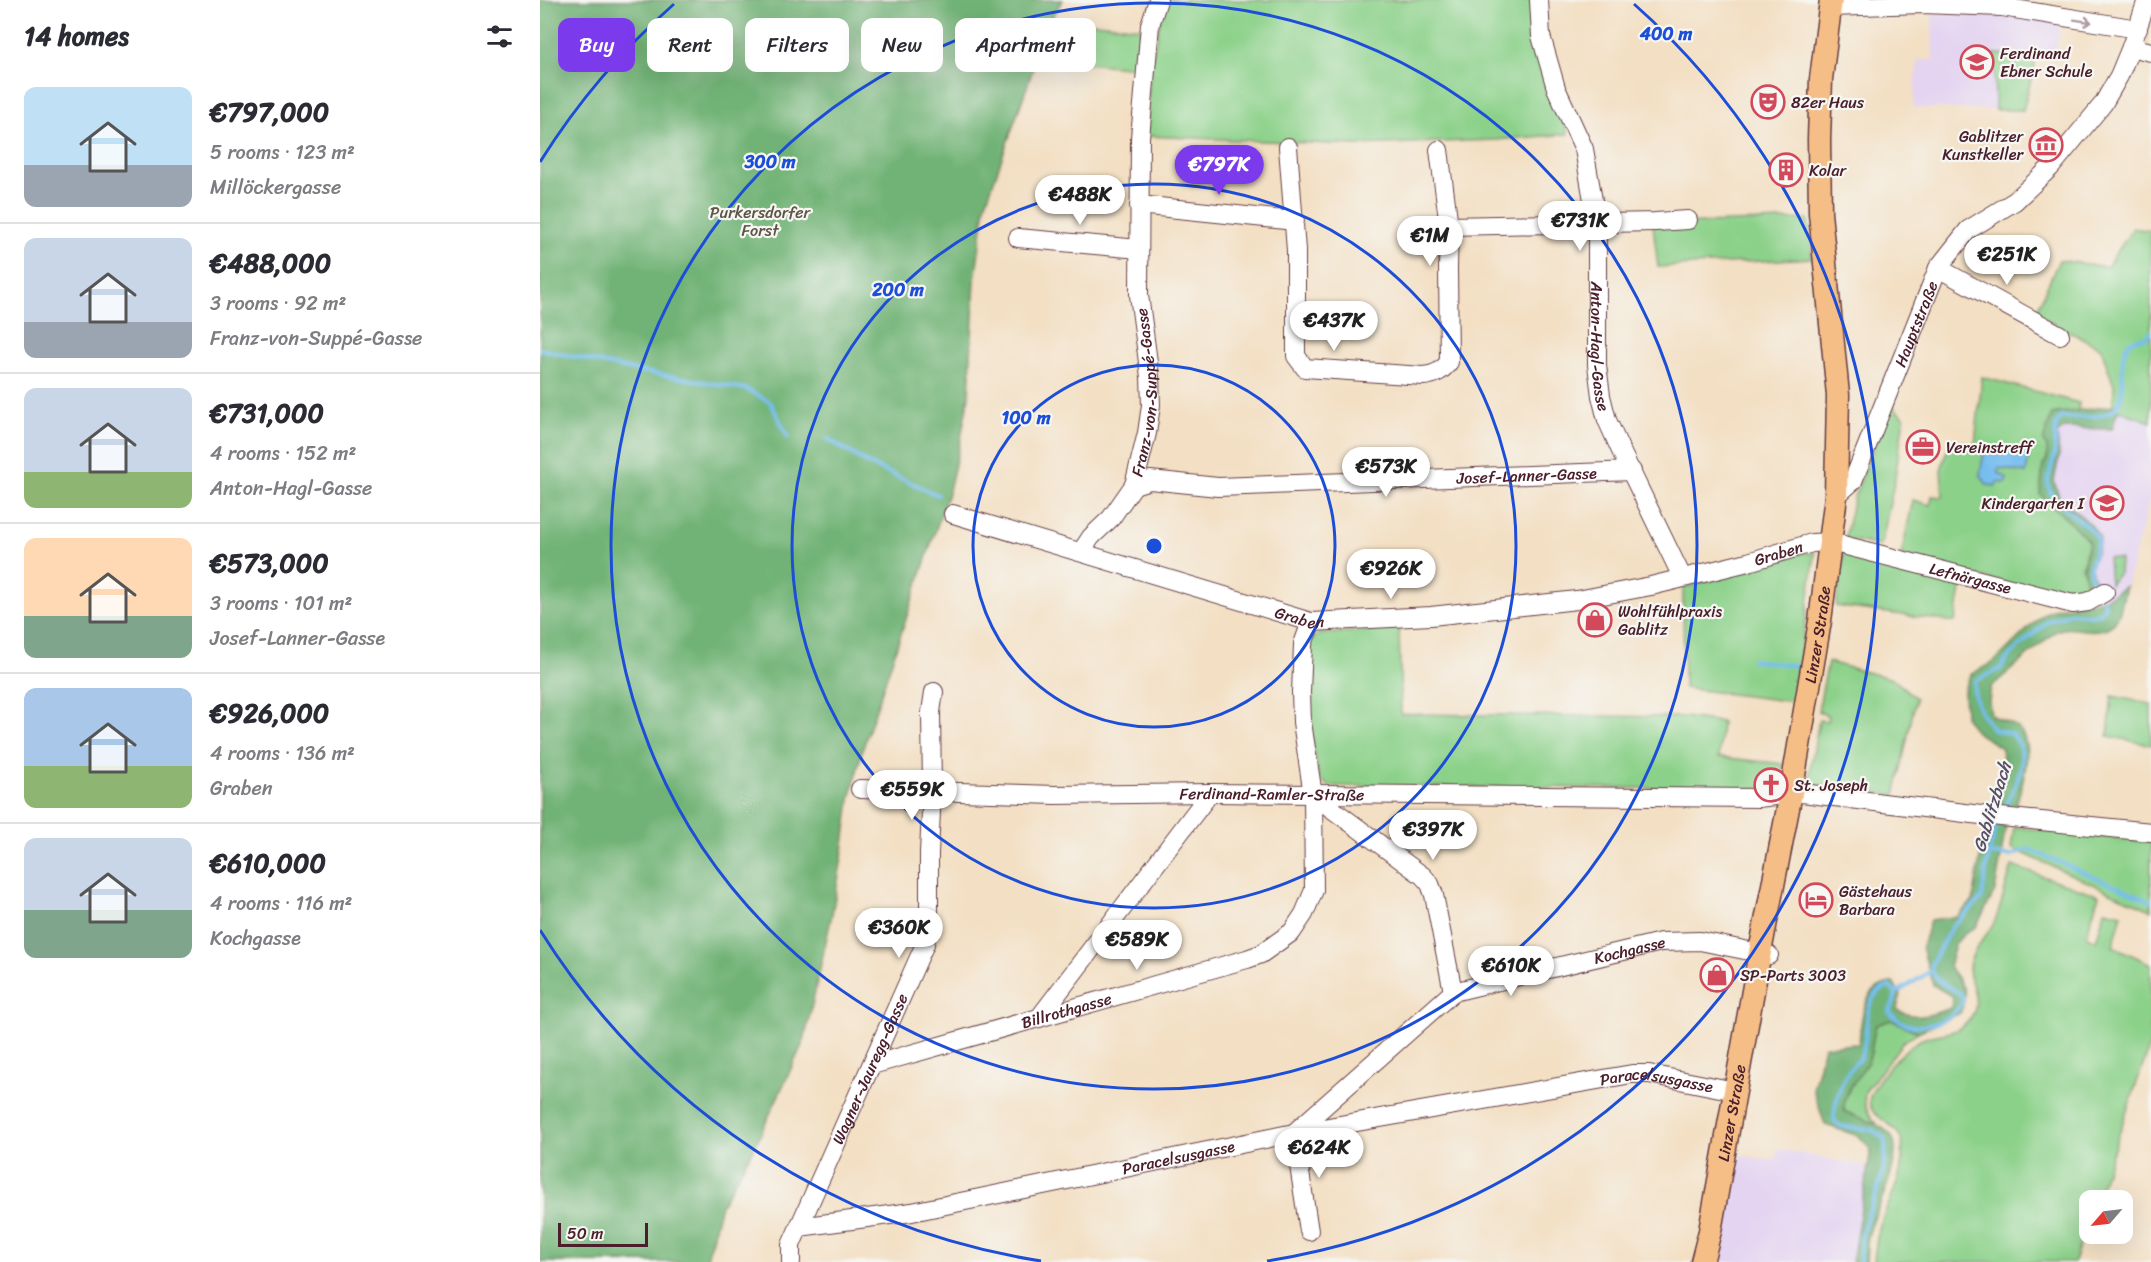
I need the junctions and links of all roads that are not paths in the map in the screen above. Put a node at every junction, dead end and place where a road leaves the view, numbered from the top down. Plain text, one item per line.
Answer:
1 (1158, 0) edge
2 (1539, 0) edge
3 (2146, 0) edge
4 (1831, 4) edge
5 (2138, 29) junction
6 (2132, 47) junction
7 (2151, 51) edge
8 (1288, 147) dead end
9 (1438, 150) dead end
10 (1139, 205) junction
11 (1688, 220) dead end
12 (1295, 221) junction
13 (1598, 223) junction
14 (1449, 226) junction
15 (1018, 238) dead end
16 (1139, 249) junction
17 (1938, 268) junction
18 (2060, 335) dead end
19 (1632, 471) junction
20 (1134, 485) junction
21 (1836, 496) junction
22 (953, 514) dead end
23 (1831, 542) junction
24 (1081, 552) junction
25 (1682, 577) junction
26 (2100, 595) dead end
27 (1311, 622) junction
28 (934, 692) dead end
29 (860, 789) dead end
30 (932, 790) junction
31 (1210, 793) junction
32 (1791, 793) junction
33 (1313, 795) junction
34 (2151, 832) edge
35 (1765, 953) junction
36 (1453, 992) junction
37 (1039, 1018) junction
38 (872, 1065) junction
39 (1735, 1091) junction
40 (1294, 1133) junction
41 (799, 1227) junction
42 (1309, 1231) dead end
43 (790, 1262) edge
44 (1702, 1262) edge

1 - 10 street, Franz-von-Suppé-Gasse
2 - 13 street, Anton-Hagl-Gasse
3 - 5 street, Hauptstraße
4 -> 5 street
4 - 21 main road, Linzer Straße
5 - 6 street, Hauptstraße
6 - 7 street
6 - 17 street, Hauptstraße
8 - 12 street
9 - 14 street
10 - 12 street
10 - 16 street, Franz-von-Suppé-Gasse
11 - 13 street
12 - 14 street
13 - 14 street
13 - 19 street, Anton-Hagl-Gasse
15 - 16 street
16 - 20 street, Franz-von-Suppé-Gasse
17 - 18 street
17 - 21 street, Hauptstraße
19 - 20 street, Josef-Lanner-Gasse
19 - 25 street, Anton-Hagl-Gasse
20 - 24 street, Franz-von-Suppé-Gasse
21 - 23 main road, Linzer Straße
22 - 24 street, Graben
23 - 25 street, Graben
23 - 26 street, Lefnärgasse
23 - 32 main road, Linzer Straße
24 - 27 street, Graben
25 - 27 street, Graben
27 - 33 street, Billrothgasse
28 - 30 street, Wagner-Jauregg-Gasse
29 - 30 street, Ferdinand-Ramler-Straße
30 - 31 street, Ferdinand-Ramler-Straße
30 - 38 street, Wagner-Jauregg-Gasse
31 - 33 street, Ferdinand-Ramler-Straße
31 - 37 street
32 - 33 street, Ferdinand-Ramler-Straße
32 - 34 street, Ferdinand-Ramler-Straße
32 - 35 main road, Linzer Straße
33 - 36 street
33 - 37 street, Billrothgasse
35 - 36 street, Kochgasse
35 - 39 main road, Linzer Straße
36 - 40 street, Kochgasse
37 - 38 street, Billrothgasse
38 - 41 street, Wagner-Jauregg-Gasse
39 - 40 street, Paracelsusgasse
39 - 44 main road, Linzer Straße
40 - 41 street, Paracelsusgasse
40 - 42 street
41 - 43 street, Wagner-Jauregg-Gasse

